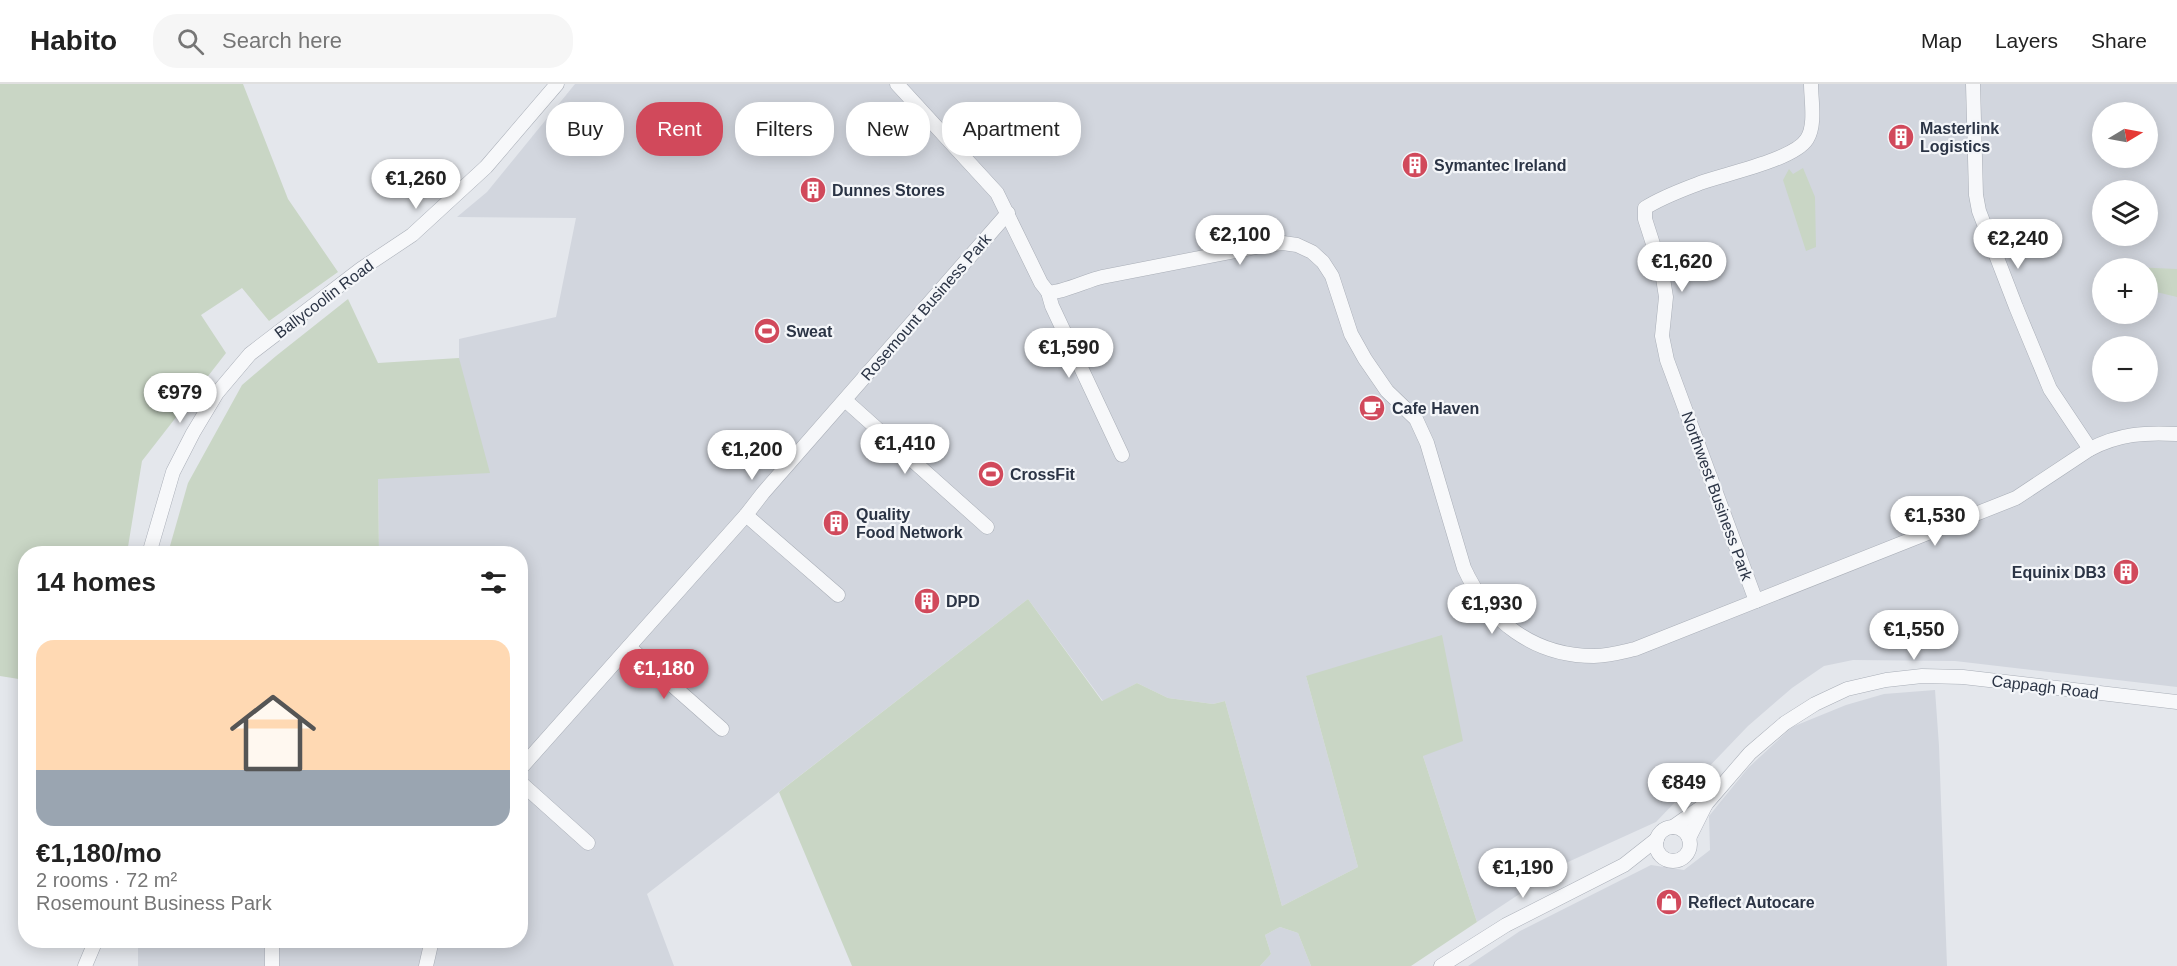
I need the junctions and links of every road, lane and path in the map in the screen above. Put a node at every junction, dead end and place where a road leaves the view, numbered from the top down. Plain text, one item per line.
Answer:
1 (557, 84) edge
2 (897, 84) edge
3 (1811, 84) edge
4 (1973, 84) edge
5 (1008, 213) junction
6 (1048, 292) junction
7 (845, 400) junction
8 (2177, 434) edge
9 (2090, 449) junction
10 (1122, 455) dead end
11 (746, 515) junction
12 (987, 527) dead end
13 (151, 546) edge
14 (838, 595) dead end
15 (1756, 601) junction
16 (629, 647) junction
17 (2177, 702) edge
18 (722, 729) dead end
19 (528, 760) edge
20 (528, 789) edge
21 (1706, 804) junction
22 (1673, 827) junction
23 (1689, 838) junction
24 (1657, 839) junction
25 (588, 843) dead end
26 (1663, 858) junction
27 (1624, 866) junction
28 (93, 948) edge
29 (272, 948) edge
30 (430, 948) edge
31 (85, 966) edge
32 (272, 966) edge
33 (426, 966) edge
34 (1441, 966) edge

1 - 13 street, Ballycoolin Road
2 - 5 street, Rosemount Business Park
3 - 15 street, Northwest Business Park
4 - 9 street
5 - 6 street, Rosemount Business Park
5 - 7 street, Rosemount Business Park
6 - 10 street, Rosemount Business Park
6 - 15 street
7 - 11 street, Rosemount Business Park
7 - 12 street
8 - 9 street, Northwest Business Park
9 - 15 street, Northwest Business Park
11 - 14 street
11 - 16 street, Rosemount Business Park
16 - 18 street
16 - 19 street, Rosemount Business Park
17 - 21 street, Cappagh Road
20 - 25 street
21 - 22 street, Cappagh Road
21 - 23 street, Cappagh Road
22 - 23 street
22 - 24 street, Cappagh Road
23 - 26 street, Cappagh Road
24 - 26 street
24 - 27 street, Cappagh Road
26 - 27 street, Cappagh Road
27 - 34 street, Cappagh Road
28 - 31 street
29 - 32 street
30 - 33 street

